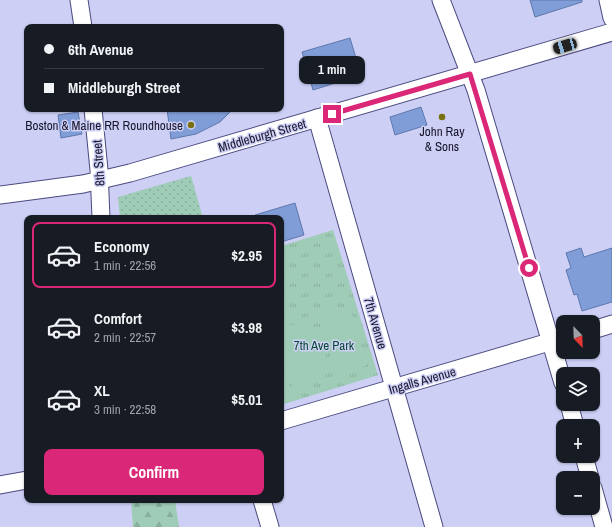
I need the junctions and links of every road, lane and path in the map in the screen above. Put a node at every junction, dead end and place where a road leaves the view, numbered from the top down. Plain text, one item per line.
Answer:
1 (79, 0) edge
2 (441, 0) edge
3 (608, 0) edge
4 (612, 18) edge
5 (83, 24) edge
6 (612, 32) edge
7 (470, 74) junction
8 (93, 112) edge
9 (318, 118) junction
10 (100, 180) junction
11 (0, 195) edge
12 (101, 215) edge
13 (612, 324) edge
14 (600, 328) edge
15 (556, 337) edge
16 (556, 340) edge
17 (394, 388) junction
18 (284, 420) edge
19 (24, 481) edge
20 (0, 485) edge
21 (263, 503) edge
22 (600, 513) edge
23 (270, 527) edge
24 (434, 527) edge
25 (604, 527) edge

1 - 5 street
2 - 7 street
3 - 4 street
6 - 7 street, Middleburgh Street
7 - 9 street, Middleburgh Street
7 - 15 street
8 - 10 street, 8th Street
9 - 10 street, Middleburgh Street
9 - 17 street, 7th Avenue
10 - 11 street, Middleburgh Street
10 - 12 street, 8th Street
13 - 14 street
16 - 17 street, Ingalls Avenue
17 - 18 street, Ingalls Avenue
17 - 24 street, 7th Avenue
19 - 20 street
21 - 23 street
22 - 25 street

